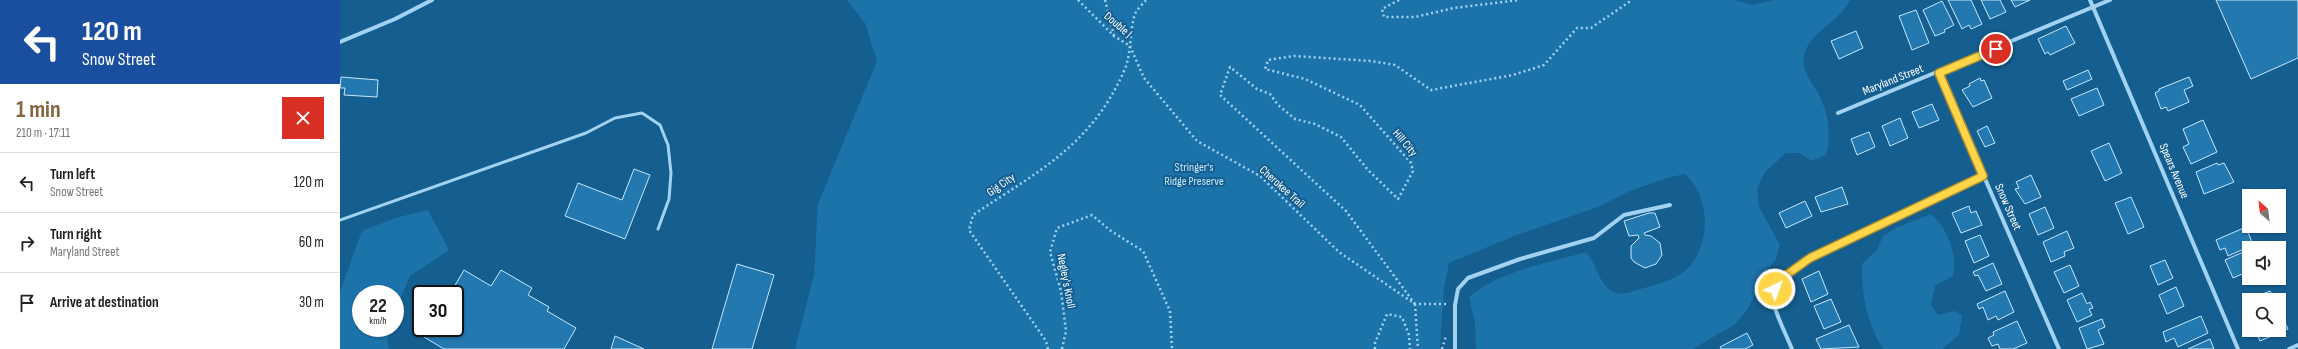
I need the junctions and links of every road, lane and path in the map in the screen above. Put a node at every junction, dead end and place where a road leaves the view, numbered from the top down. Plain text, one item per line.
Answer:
1 (432, 0) edge
2 (1078, 0) edge
3 (1105, 0) edge
4 (1146, 0) edge
5 (1399, 0) edge
6 (1519, 0) edge
7 (1632, 0) edge
8 (2090, 0) edge
9 (2110, 0) edge
10 (2094, 7) junction
11 (1114, 36) junction
12 (340, 42) edge
13 (1130, 46) junction
14 (1939, 73) junction
15 (1838, 113) dead end
16 (1983, 176) junction
17 (1670, 205) dead end
18 (340, 220) edge
19 (658, 228) dead end
20 (1415, 304) junction
21 (1454, 305) junction
22 (1446, 334) dead end
23 (2298, 345) edge
24 (1048, 349) edge
25 (1062, 349) edge
26 (1172, 349) edge
27 (1375, 349) edge
28 (1410, 349) edge
29 (1418, 349) edge
30 (1442, 349) edge
31 (1455, 349) edge
32 (1792, 349) edge
33 (2060, 349) edge
34 (2238, 349) edge
35 (2289, 349) edge

1 - 12 street
2 - 11 path, Double J
3 - 11 path
4 - 13 path
5 - 6 path
7 - 20 path, Hill City
8 - 10 street, Spears Avenue
9 - 10 street, Maryland Street
10 - 14 street, Maryland Street
10 - 34 street, Spears Avenue
11 - 13 path, Double J
13 - 20 path, Cherokee Trail
13 - 24 path, Gig City
14 - 15 street, Maryland Street
14 - 16 street, Snow Street
16 - 32 street
16 - 33 street, Snow Street
17 - 21 street
18 - 19 lane
20 - 21 path
20 - 29 path
21 - 31 street
22 - 30 path
23 - 35 street
25 - 26 path, Negley's Knoll
27 - 28 path

